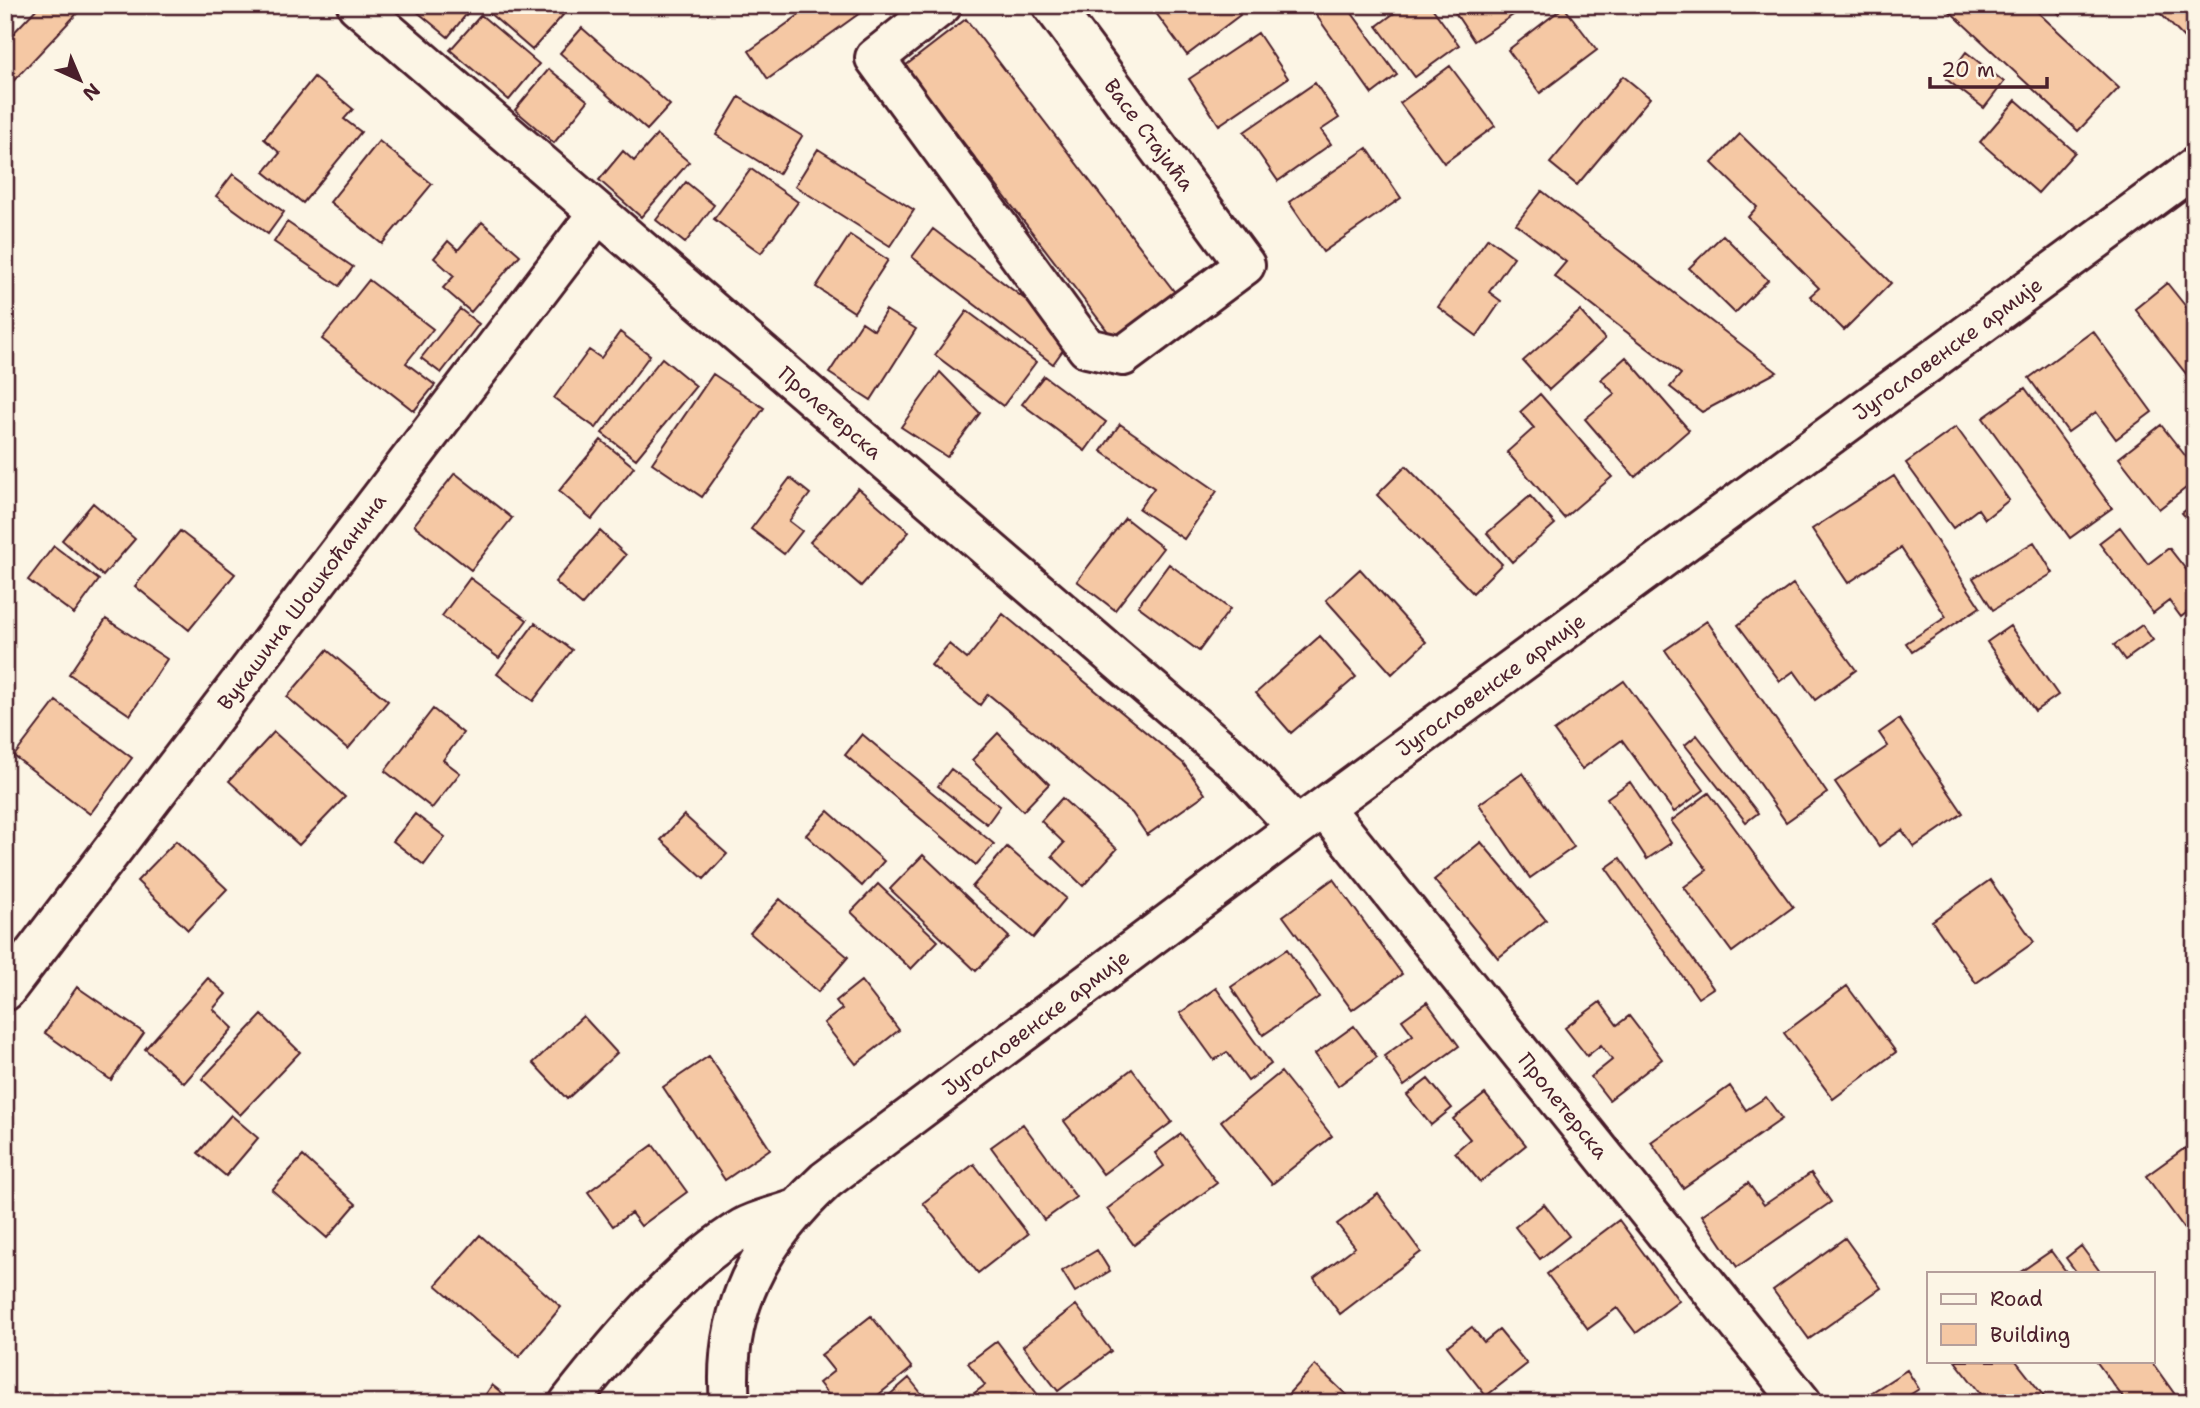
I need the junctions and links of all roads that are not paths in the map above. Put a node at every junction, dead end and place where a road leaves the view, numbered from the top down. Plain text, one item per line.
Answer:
1 (358, 5) edge
2 (942, 5) edge
3 (1052, 5) edge
4 (2195, 167) edge
5 (598, 213) junction
6 (1311, 817) junction
7 (5, 991) edge
8 (793, 1210) junction
9 (586, 1399) edge
10 (730, 1403) edge
11 (1802, 1403) edge

1 - 5 street, Пролетерска
2 - 3 street, Васе Стајића
4 - 6 street, Југословенске армије
5 - 6 street, Пролетерска
5 - 7 street, Вукашина Шошкоћанина
6 - 8 street, Југословенске армије
6 - 11 street, Пролетерска
8 - 9 street, Југословенске армије
8 - 10 street, Југословенске армије

